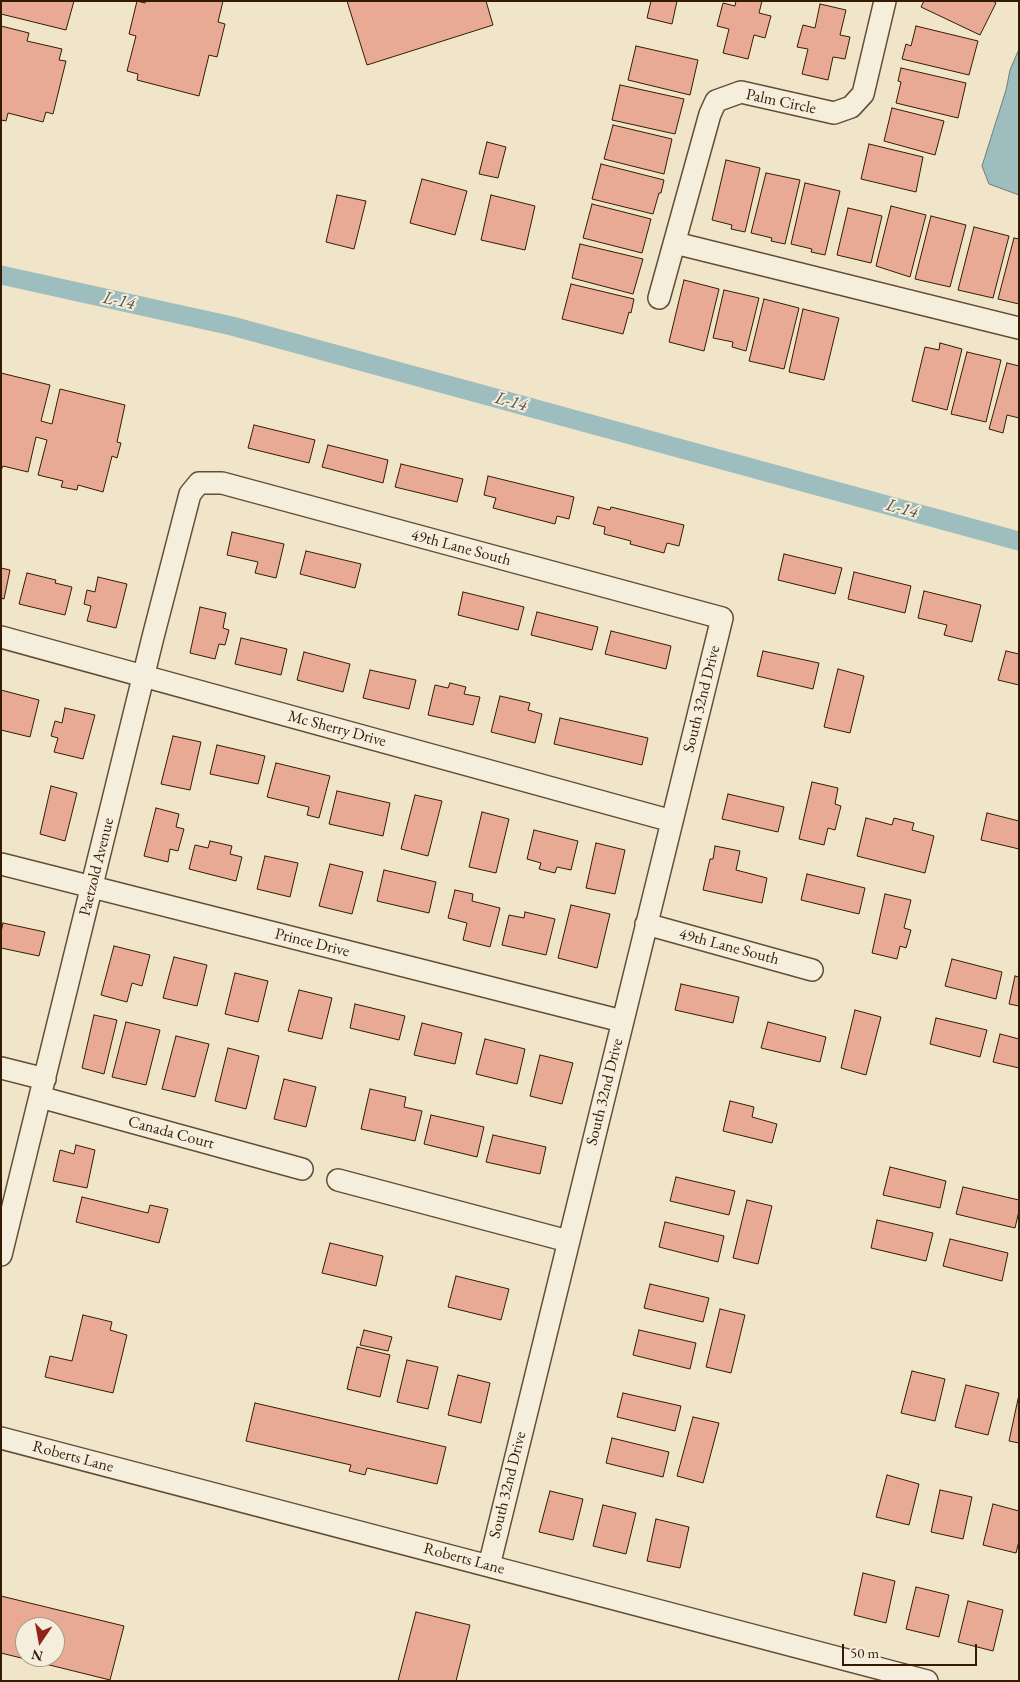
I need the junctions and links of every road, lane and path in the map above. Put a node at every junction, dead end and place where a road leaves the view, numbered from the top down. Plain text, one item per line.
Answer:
1 (885, 1) edge
2 (675, 243) junction
3 (659, 298) dead end
4 (1019, 328) edge
5 (199, 482) joint
6 (722, 618) joint
7 (1, 637) edge
8 (144, 676) junction
9 (672, 821) junction
10 (1, 864) edge
11 (92, 888) junction
12 (646, 924) junction
13 (812, 970) dead end
14 (622, 1021) junction
15 (1, 1068) edge
16 (42, 1088) junction
17 (302, 1169) dead end
18 (338, 1180) dead end
19 (7, 1204) edge
20 (568, 1241) junction
21 (1, 1255) edge
22 (1, 1438) edge
23 (488, 1566) junction
24 (927, 1681) edge

1 - 2 street, Palm Circle
2 - 3 street, Palm Circle
2 - 4 street
5 - 6 street, 49th Lane South
5 - 8 street, Paetzold Avenue
6 - 9 street, South 32nd Drive
7 - 8 street, Mc Sherry Drive
8 - 9 street, Mc Sherry Drive
8 - 11 street, Paetzold Avenue
9 - 12 street, South 32nd Drive
10 - 11 street, Prince Drive
11 - 14 street, Prince Drive
11 - 16 street, Paetzold Avenue
12 - 13 street, 49th Lane South
12 - 14 street, South 32nd Drive
14 - 20 street, South 32nd Drive
15 - 16 street, Canada Court
16 - 17 street, Canada Court
16 - 19 street, Paetzold Avenue
18 - 20 street
19 - 21 street, Paetzold Avenue
20 - 23 street, South 32nd Drive
22 - 23 street, Roberts Lane
23 - 24 street, Roberts Lane

